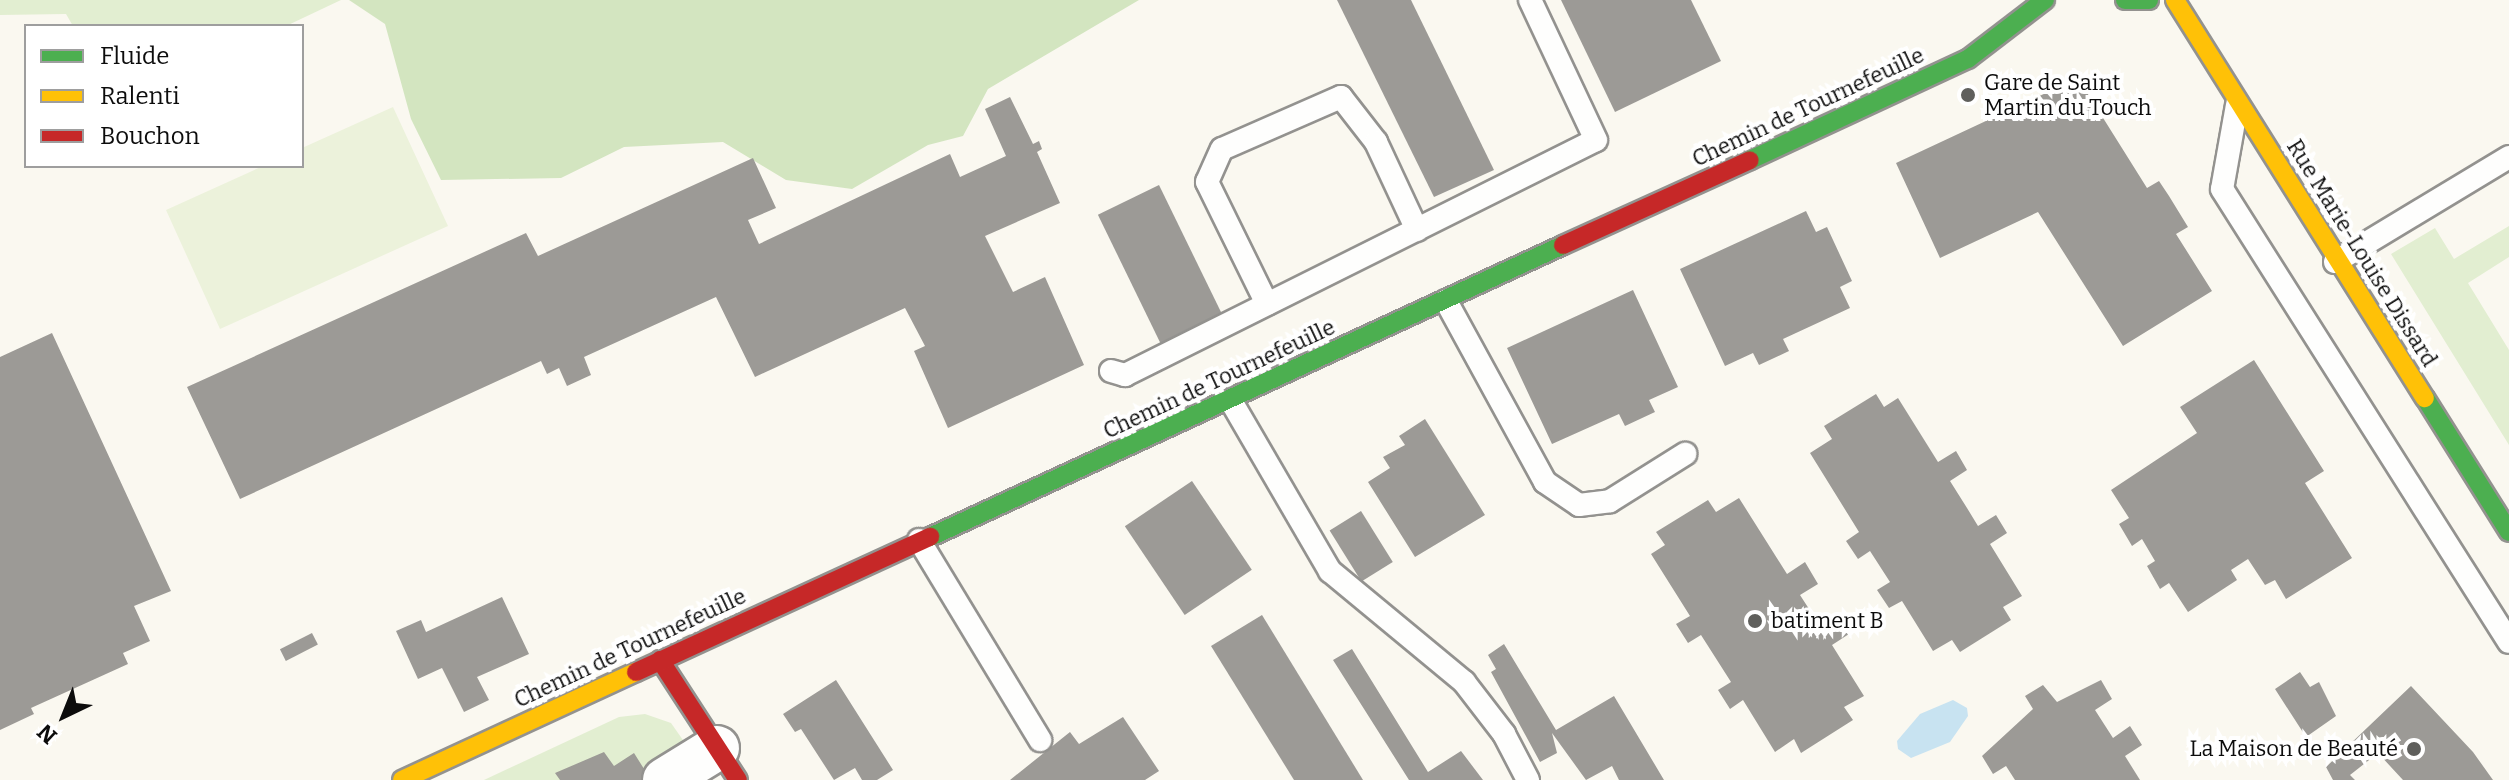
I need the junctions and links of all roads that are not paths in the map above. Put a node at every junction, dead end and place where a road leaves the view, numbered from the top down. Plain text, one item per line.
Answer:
1 (1530, 0) edge
2 (2045, 0) edge
3 (2125, 0) edge
4 (2149, 0) edge
5 (2175, 0) edge
6 (2237, 100) junction
7 (2509, 157) edge
8 (1417, 230) junction
9 (2335, 262) junction
10 (1446, 301) junction
11 (1267, 304) junction
12 (1111, 371) dead end
13 (1231, 401) junction
14 (1685, 454) dead end
15 (2509, 489) edge
16 (2488, 500) junction
17 (2509, 532) edge
18 (919, 540) junction
19 (2509, 642) edge
20 (660, 660) junction
21 (1040, 740) dead end
22 (728, 764) edge
23 (402, 780) edge
24 (665, 780) edge
25 (1528, 780) edge

1 - 8 lane
2 - 10 street, Chemin de Tournefeuille
3 - 4 street
5 - 6 street, Rue Marie-Louise Dissard
6 - 9 street, Rue Marie-Louise Dissard
6 - 19 lane
7 - 9 lane
8 - 11 lane
8 - 11 lane
9 - 16 street, Rue Marie-Louise Dissard
10 - 13 street, Chemin de Tournefeuille
10 - 14 lane
11 - 12 lane
13 - 18 street, Chemin de Tournefeuille
13 - 25 lane
15 - 16 lane
16 - 17 street, Rue Marie-Louise Dissard
18 - 20 street, Chemin de Tournefeuille
18 - 21 lane
20 - 22 street
20 - 23 street, Chemin de Tournefeuille
22 - 24 street

